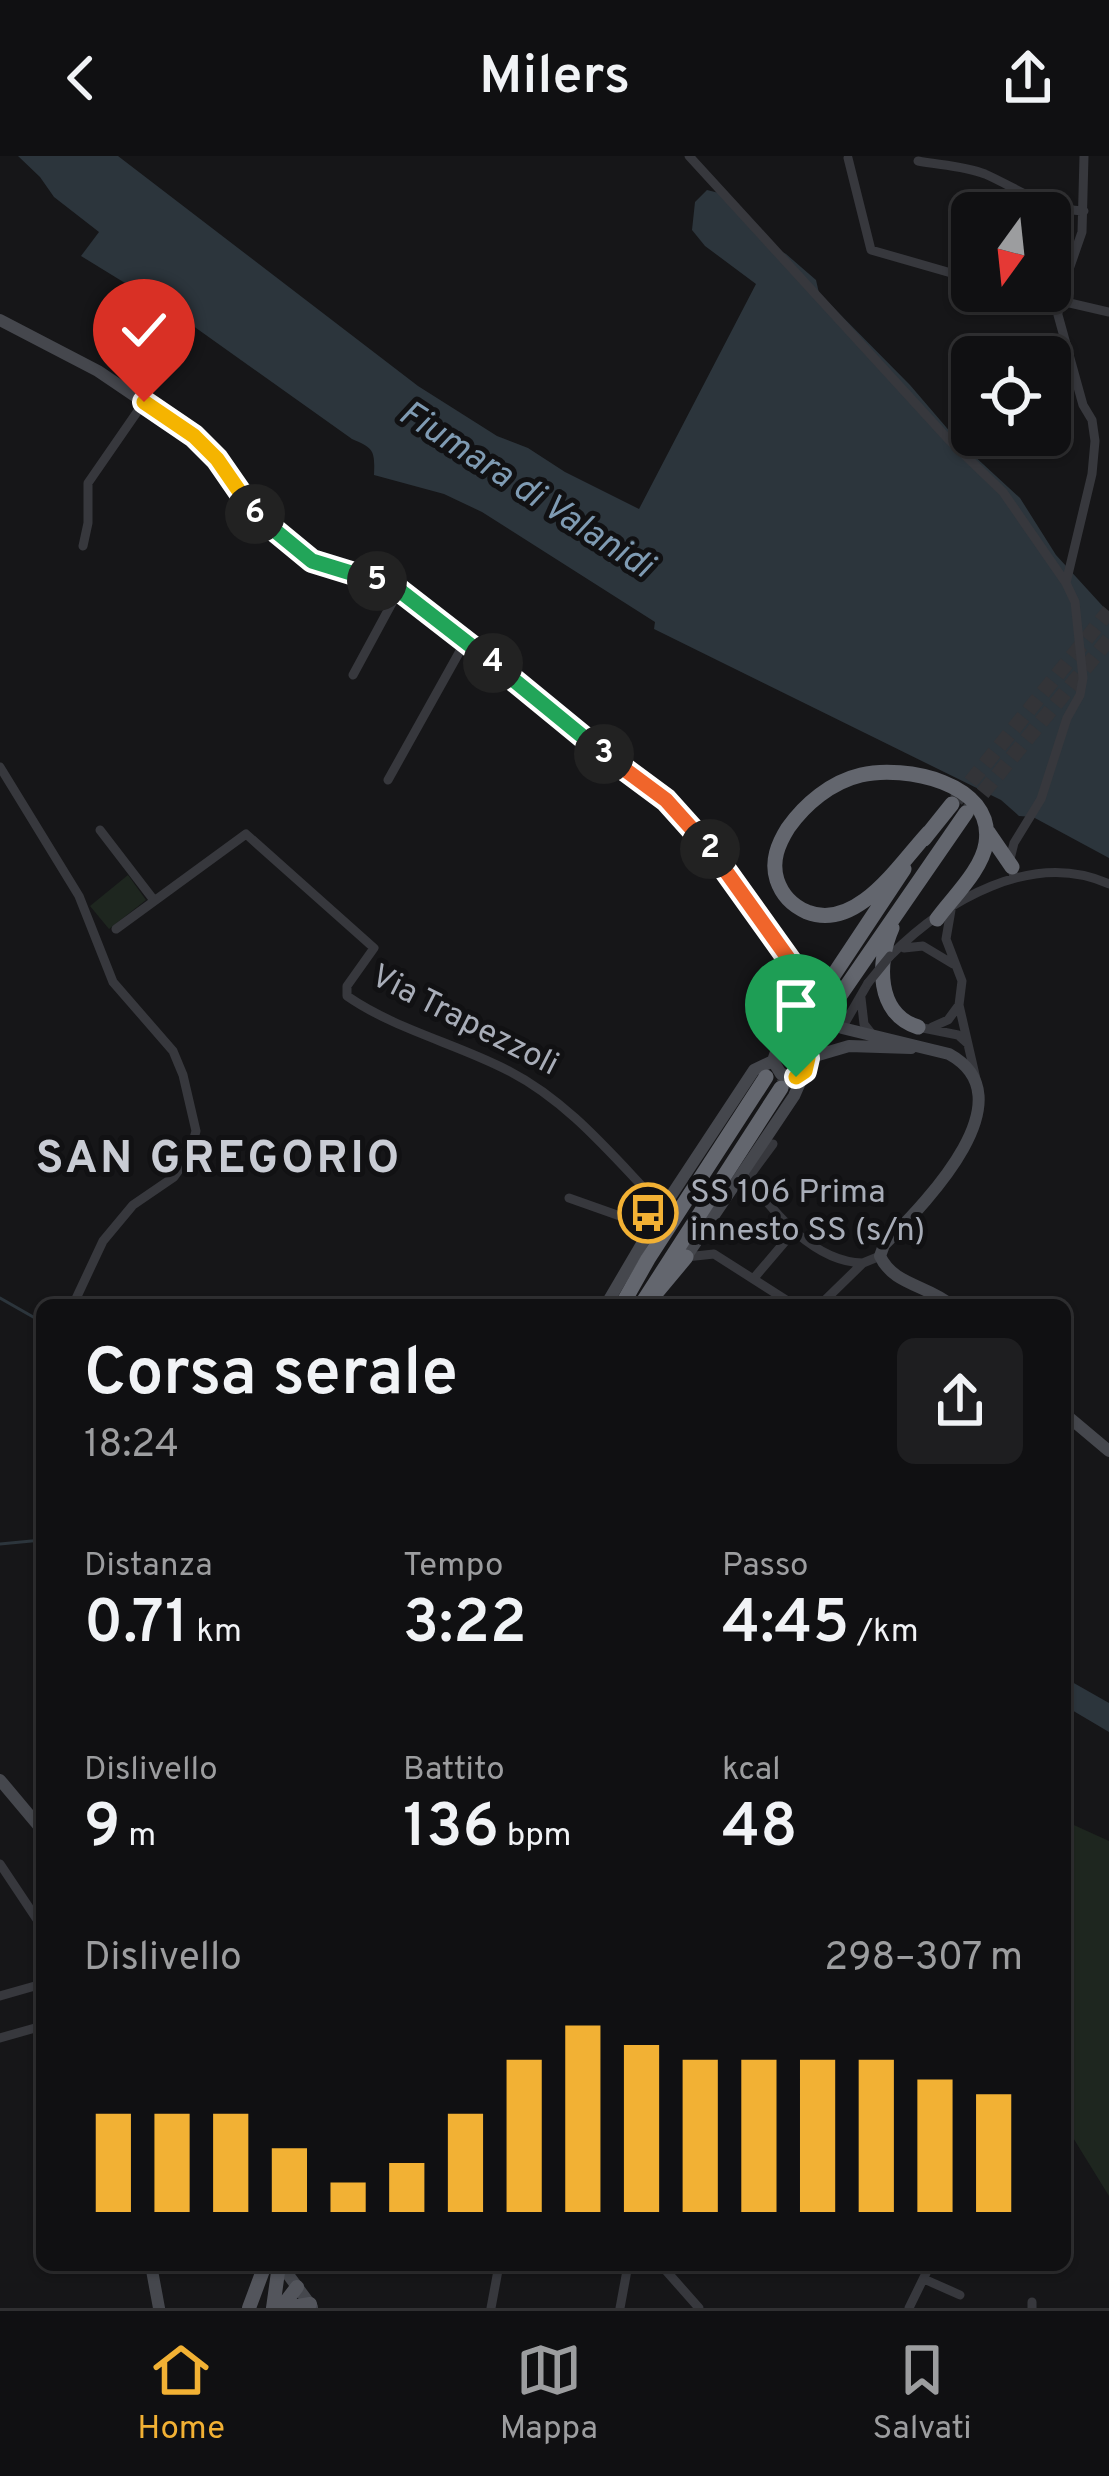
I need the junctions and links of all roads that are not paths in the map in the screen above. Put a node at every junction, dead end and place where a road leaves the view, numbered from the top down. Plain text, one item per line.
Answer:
1 (689, 156) edge
2 (1084, 156) edge
3 (848, 158) edge
4 (918, 160) dead end
5 (1084, 211) junction
6 (1071, 264) edge
7 (951, 273) edge
8 (1071, 304) edge
9 (1058, 312) edge
10 (1109, 312) edge
11 (0, 320) edge
12 (144, 402) junction
13 (83, 546) dead end
14 (1068, 577) junction
15 (399, 590) junction
16 (465, 642) junction
17 (353, 675) dead end
18 (0, 767) edge
19 (388, 780) dead end
20 (100, 830) dead end
21 (987, 830) junction
22 (929, 832) junction
23 (947, 839) junction
24 (1013, 872) junction
25 (1109, 884) edge
26 (152, 899) junction
27 (944, 915) junction
28 (116, 929) dead end
29 (894, 953) junction
30 (957, 968) junction
31 (864, 988) junction
32 (959, 1005) junction
33 (918, 1027) junction
34 (842, 1028) junction
35 (872, 1033) junction
36 (788, 1043) junction
37 (849, 1046) junction
38 (930, 1048) junction
39 (825, 1050) junction
40 (973, 1057) junction
41 (806, 1064) junction
42 (770, 1069) junction
43 (976, 1080) junction
44 (781, 1088) tunnel mouth
45 (772, 1144) dead end
46 (569, 1198) dead end
47 (663, 1208) junction
48 (707, 1225) junction
49 (651, 1226) junction
50 (794, 1231) junction
51 (880, 1256) junction
52 (686, 1257) junction
53 (724, 1259) junction
54 (863, 1263) junction
55 (754, 1278) junction
56 (76, 1299) edge
57 (609, 1299) edge
58 (625, 1299) edge
59 (648, 1299) edge
60 (649, 1299) edge
61 (785, 1299) edge
62 (826, 1299) edge
63 (944, 1299) edge
64 (1071, 1420) edge
65 (1109, 1451) edge
66 (0, 1780) edge
67 (36, 1823) edge
68 (0, 1864) edge
69 (36, 1918) edge
70 (36, 1986) edge
71 (0, 1996) edge
72 (36, 2028) edge
73 (0, 2038) edge
74 (153, 2271) edge
75 (280, 2271) edge
76 (285, 2271) edge
77 (498, 2271) edge
78 (627, 2271) edge
79 (666, 2271) edge
80 (927, 2271) edge
81 (258, 2273) edge
82 (924, 2279) junction
83 (297, 2287) junction
84 (960, 2295) dead end
85 (279, 2306) edge
86 (312, 2306) edge
87 (159, 2308) edge
88 (244, 2308) edge
89 (491, 2308) edge
90 (620, 2308) edge
91 (699, 2308) edge
92 (909, 2308) edge

1 - 14 street
2 - 5 street
3 - 7 street
4 - 5 street
5 - 6 street
8 - 10 street
9 - 14 street
11 - 12 street
12 - 13 street
12 - 15 street
14 - 24 street
15 - 16 street
15 - 17 street
16 - 19 street
16 - 36 street
18 - 56 street
20 - 26 street
21 - 22 highway
21 - 24 highway
21 - 27 highway
22 - 23 highway
22 - 23 highway
23 - 33 highway
24 - 25 street
24 - 27 street
26 - 28 street
26 - 47 street, Via Trapezzoli
27 - 29 street
27 - 30 street
29 - 30 street
29 - 31 street, bridge
30 - 32 street
31 - 34 street
31 - 35 street
32 - 33 street
32 - 40 street
33 - 40 street
34 - 35 street
34 - 37 street
34 - 39 street
35 - 38 street
36 - 41 street
36 - 42 street
37 - 38 street
37 - 39 street
38 - 43 street
39 - 41 street
40 - 43 street
41 - 42 street
41 - 48 street
42 - 47 street
42 - 58 highway
43 - 51 street
44 - 59 highway
45 - 50 street
46 - 49 street
47 - 49 street
48 - 52 street
48 - 53 street
49 - 57 street
50 - 54 street
50 - 55 street
51 - 54 street
51 - 63 street
52 - 53 street
52 - 60 highway
53 - 55 street
54 - 62 street
55 - 61 street
64 - 65 street
66 - 67 street
68 - 69 street
70 - 71 street
72 - 73 street
74 - 87 street
75 - 85 main road
76 - 83 street
77 - 89 street
78 - 90 street
79 - 91 street
80 - 82 street
81 - 88 main road
82 - 84 street
82 - 92 street
83 - 85 main road
83 - 86 street
85 - 86 main road

